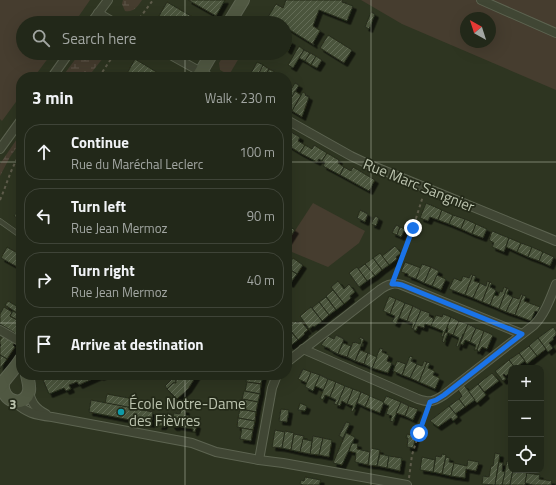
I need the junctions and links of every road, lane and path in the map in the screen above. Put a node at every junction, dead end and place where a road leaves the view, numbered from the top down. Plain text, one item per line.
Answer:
1 (108, 0) edge
2 (153, 0) edge
3 (243, 0) edge
4 (481, 0) edge
5 (98, 13) junction
6 (96, 16) edge
7 (103, 16) edge
8 (141, 16) edge
9 (234, 16) edge
10 (556, 33) edge
11 (64, 60) edge
12 (110, 60) edge
13 (178, 60) edge
14 (209, 60) edge
15 (56, 72) edge
16 (102, 72) edge
17 (198, 72) edge
18 (204, 72) edge
19 (292, 123) edge
20 (16, 127) edge
21 (0, 149) edge
22 (16, 162) edge
23 (425, 187) junction
24 (0, 200) edge
25 (0, 221) edge
26 (16, 232) edge
27 (556, 241) edge
28 (392, 284) junction
29 (556, 284) edge
30 (0, 330) edge
31 (522, 334) junction
32 (16, 339) edge
33 (303, 349) junction
34 (292, 358) edge
35 (16, 365) edge
36 (16, 374) edge
37 (275, 380) edge
38 (3, 382) edge
39 (28, 383) edge
40 (6, 402) edge
41 (430, 402) junction
42 (52, 417) junction
43 (259, 460) junction
44 (407, 485) edge

1 - 5 street
2 - 8 path
3 - 9 main road
4 - 10 street
5 - 6 street
5 - 7 street
11 - 15 street
12 - 16 path
13 - 17 street
14 - 18 main road
19 - 23 street, Rue Marc Sangnier
20 - 21 street
22 - 24 path
23 - 27 street, Rue Marc Sangnier
23 - 28 path
25 - 26 lane
28 - 31 street
28 - 33 street
29 - 31 street
30 - 32 street
31 - 41 street
33 - 34 street
33 - 41 street
35 - 38 main road
36 - 38 main road
37 - 43 street
38 - 40 main road
39 - 40 main road
39 - 42 street
40 - 42 street
41 - 44 path
42 - 43 street
43 - 44 street

